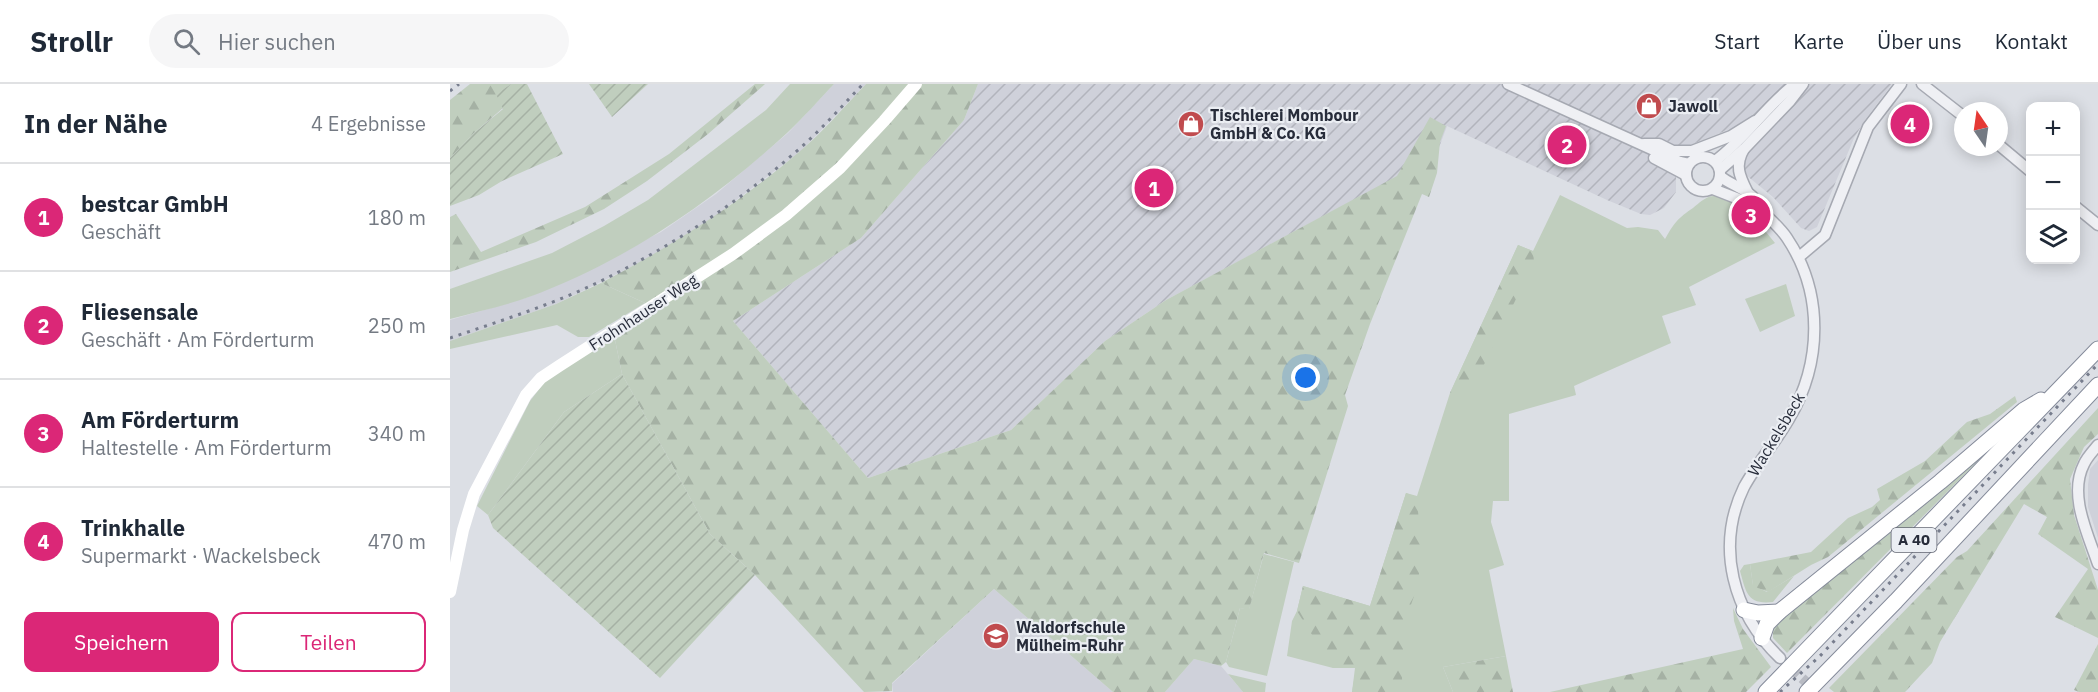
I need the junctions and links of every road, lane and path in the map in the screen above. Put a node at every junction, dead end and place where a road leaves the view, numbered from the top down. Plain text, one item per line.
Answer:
1 (916, 84) edge
2 (1508, 84) edge
3 (1795, 84) edge
4 (1803, 84) edge
5 (1923, 84) edge
6 (1900, 85) edge
7 (1954, 109) edge
8 (1755, 121) junction
9 (1638, 144) junction
10 (1745, 148) junction
11 (2008, 152) edge
12 (1689, 164) junction
13 (2026, 167) edge
14 (1719, 169) junction
15 (1686, 175) junction
16 (1713, 189) junction
17 (1748, 193) junction
18 (1759, 207) junction
19 (2080, 210) edge
20 (2098, 225) edge
21 (1799, 257) junction
22 (2098, 349) edge
23 (2098, 385) edge
24 (2061, 387) junction
25 (2098, 391) edge
26 (2080, 405) junction
27 (2098, 445) edge
28 (2098, 564) edge
29 (450, 592) edge
30 (1744, 610) junction
31 (1779, 612) junction
32 (1762, 639) junction
33 (1780, 658) tunnel mouth
34 (1766, 692) edge
35 (1807, 692) edge

1 - 29 main road, Frohnhauser Weg
2 - 9 street
3 - 8 street
4 - 10 street
5 - 7 street
6 - 21 street
8 - 9 street
8 - 14 street
9 - 12 street
9 - 15 street
10 - 14 street
10 - 17 street
11 - 13 street
12 - 14 street
12 - 15 street
14 - 16 street
14 - 17 street
15 - 16 street
16 - 18 street
17 - 18 street, Wackelsbeck
18 - 21 street, Wackelsbeck
19 - 20 street
21 - 30 street, Wackelsbeck
22 - 24 highway, A 40
23 - 26 highway, A 40
24 - 31 highway
24 - 34 highway, A 40
25 - 26 highway
26 - 35 highway, A 40
27 - 28 street
30 - 31 highway
30 - 32 street, Wackelsbeck
31 - 32 highway
32 - 33 street, Wackelsbeck

